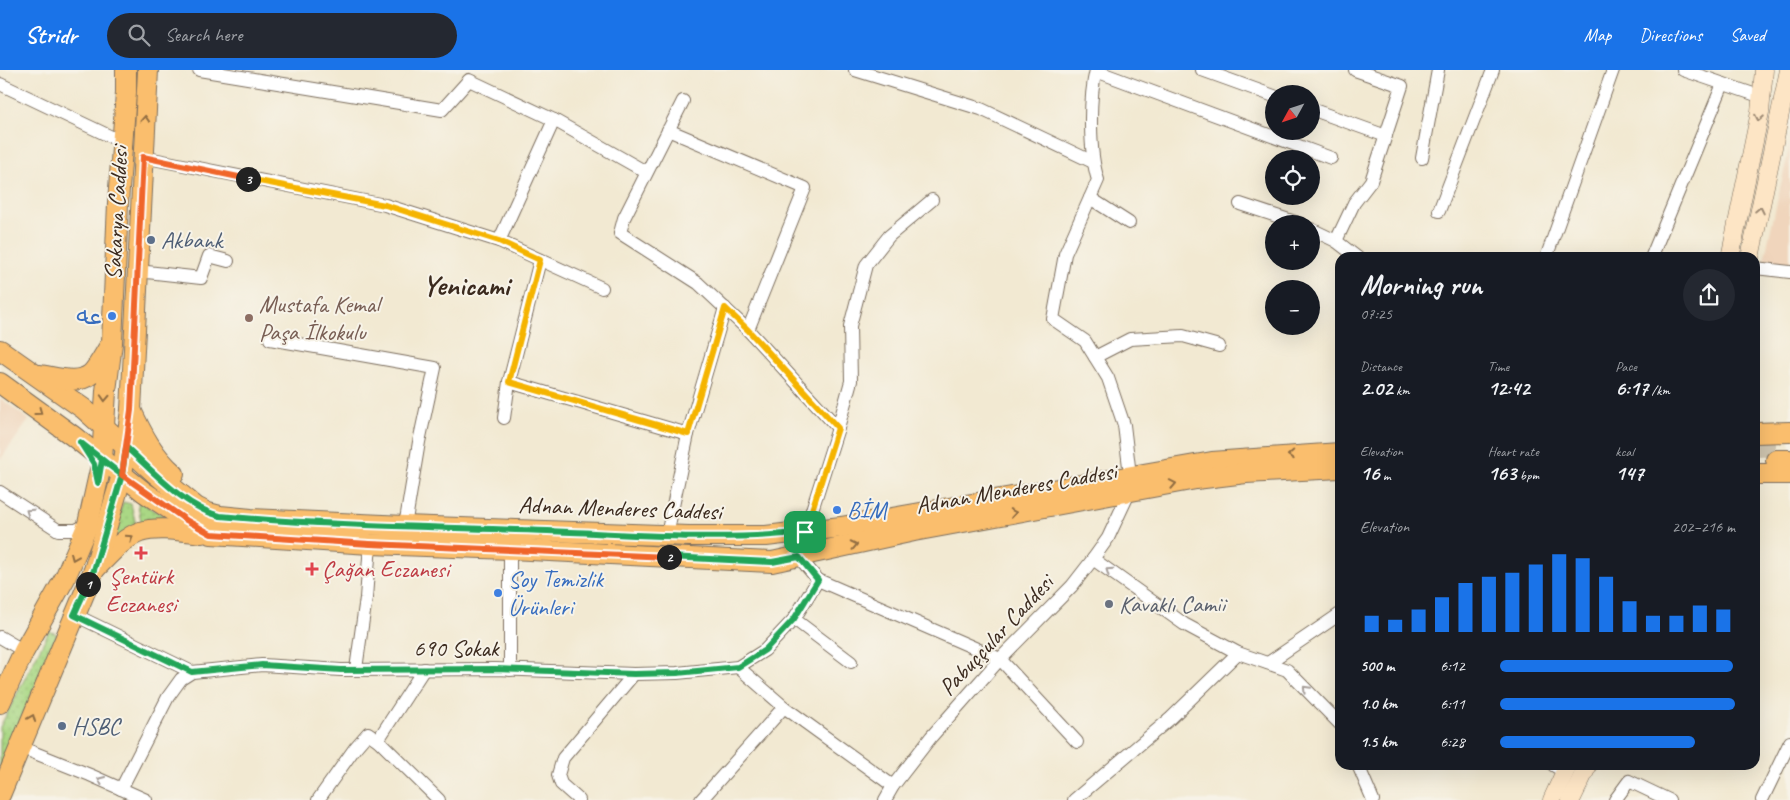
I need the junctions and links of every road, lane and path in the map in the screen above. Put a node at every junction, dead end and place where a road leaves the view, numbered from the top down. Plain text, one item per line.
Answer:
1 (126, 70) edge
2 (148, 70) edge
3 (199, 70) edge
4 (855, 70) edge
5 (1096, 70) edge
6 (1202, 70) edge
7 (1355, 70) edge
8 (1438, 70) edge
9 (1493, 70) edge
10 (1613, 70) edge
11 (1683, 70) edge
12 (1764, 70) edge
13 (1789, 70) edge
14 (1723, 84) junction
15 (2, 90) edge
16 (1265, 93) edge
17 (1762, 97) junction
18 (682, 101) dead end
19 (1320, 112) edge
20 (554, 120) junction
21 (668, 130) junction
22 (1386, 136) junction
23 (122, 142) junction
24 (143, 157) junction
25 (1331, 158) dead end
26 (1422, 158) dead end
27 (1093, 162) junction
28 (646, 172) junction
29 (1090, 198) junction
30 (932, 200) dead end
31 (1240, 204) dead end
32 (1439, 211) dead end
33 (1274, 215) edge
34 (1129, 223) dead end
35 (1320, 233) edge
36 (499, 241) junction
37 (1336, 241) junction
38 (1350, 252) edge
39 (1548, 252) edge
40 (1653, 252) edge
41 (1731, 252) edge
42 (1751, 252) edge
43 (540, 260) junction
44 (228, 261) dead end
45 (1760, 269) edge
46 (138, 272) junction
47 (1790, 272) edge
48 (602, 288) dead end
49 (725, 308) junction
50 (748, 330) junction
51 (270, 339) dead end
52 (112, 343) junction
53 (1219, 346) dead end
54 (0, 350) edge
55 (1095, 357) junction
56 (38, 375) junction
57 (509, 382) junction
58 (0, 383) edge
59 (131, 410) junction
60 (504, 418) dead end
61 (104, 427) junction
62 (838, 428) junction
63 (688, 434) junction
64 (1760, 436) edge
65 (80, 442) junction
66 (126, 447) junction
67 (1335, 452) edge
68 (1786, 453) edge
69 (102, 460) junction
70 (1335, 468) edge
71 (1760, 471) edge
72 (122, 475) junction
73 (98, 483) junction
74 (1130, 484) junction
75 (0, 492) edge
76 (251, 519) junction
77 (88, 524) junction
78 (405, 526) junction
79 (805, 532) junction
80 (211, 534) junction
81 (667, 535) junction
82 (370, 544) junction
83 (510, 549) junction
84 (799, 557) junction
85 (1093, 559) junction
86 (94, 570) junction
87 (818, 580) junction
88 (74, 615) junction
89 (1335, 617) edge
90 (794, 619) junction
91 (0, 637) edge
92 (24, 652) junction
93 (1238, 653) junction
94 (1000, 659) junction
95 (851, 662) dead end
96 (1268, 663) junction
97 (738, 667) junction
98 (356, 669) junction
99 (424, 669) junction
100 (510, 670) junction
101 (192, 672) junction
102 (634, 674) junction
103 (0, 703) edge
104 (784, 708) junction
105 (1335, 719) edge
106 (378, 740) junction
107 (1077, 742) dead end
108 (1790, 742) edge
109 (20, 747) junction
110 (6, 764) edge
111 (1360, 770) edge
112 (1561, 770) edge
113 (1586, 770) edge
114 (892, 786) junction
115 (121, 789) junction
116 (0, 795) edge
117 (1082, 798) edge
118 (146, 800) edge
119 (318, 800) edge
120 (439, 800) edge
121 (579, 800) edge
122 (701, 800) edge
123 (885, 800) edge
124 (1373, 800) edge
125 (1552, 800) edge
126 (1572, 800) edge
127 (1615, 800) edge
128 (1669, 800) edge
129 (1762, 800) edge

1 - 23 main road, Sakarya Caddesi
24 -> 2 main road, Sakarya Caddesi
3 - 20 street
4 - 27 street
5 - 25 street
5 - 27 street
6 - 16 street
7 - 22 street
8 - 26 street
9 - 32 street
10 - 39 street
11 - 14 street
12 - 17 main road
42 -> 13 main road
14 - 17 street
14 - 40 street
15 - 23 street
17 -> 41 main road
18 - 21 street
19 - 22 street
20 - 28 street
20 - 36 street
21 - 28 street
21 - 50 street
22 - 37 street
23 - 52 main road, Sakarya Caddesi
24 - 36 street
24 - 46 main road, Sakarya Caddesi
27 - 29 street
28 - 49 street
29 - 34 street
29 - 55 street
30 - 62 street
31 - 33 street
35 - 37 street
36 - 43 street
37 - 38 street
43 - 48 street
43 - 57 street
44 - 46 street
45 - 47 street
46 - 59 main road, Sakarya Caddesi
49 - 50 street
49 - 63 street
50 - 62 street
51 - 78 street
52 - 56 main road
52 -> 61 main road, Sakarya Caddesi
53 - 55 street
54 - 56 main road, Adnan Menderes Caddesi
55 - 74 street
56 - 61 main road, Adnan Menderes Caddesi
57 - 60 street
57 - 63 street
58 -> 65 main road, Adnan Menderes Caddesi
59 - 66 main road, Sakarya Caddesi
59 - 76 main road
61 - 66 main road, Adnan Menderes Caddesi
61 - 69 main road, Sakarya Caddesi
62 - 79 street
63 - 81 street
64 - 68 main road
65 - 69 main road, Adnan Menderes Caddesi
65 - 73 main road
66 - 72 main road, Sakarya Caddesi
66 - 76 main road, Adnan Menderes Caddesi
67 -> 74 main road, Adnan Menderes Caddesi
68 - 71 main road
69 - 72 main road, Adnan Menderes Caddesi
69 - 73 main road, Sakarya Caddesi
74 -> 70 main road, Adnan Menderes Caddesi
72 - 80 main road, Adnan Menderes Caddesi
72 - 86 main road, Sakarya Caddesi
73 - 77 main road, Sakarya Caddesi
74 - 79 main road, Adnan Menderes Caddesi
84 -> 74 main road, Adnan Menderes Caddesi
74 - 85 street, Pabuççular Caddesi
77 -> 75 street
76 - 78 main road, Adnan Menderes Caddesi
77 -> 92 main road, Sakarya Caddesi
78 - 81 main road, Adnan Menderes Caddesi
79 - 81 main road, Adnan Menderes Caddesi
80 - 82 main road, Adnan Menderes Caddesi
86 -> 80 main road
82 - 83 main road, Adnan Menderes Caddesi
82 - 98 street
83 - 84 main road, Adnan Menderes Caddesi
83 - 100 street
84 - 87 street
93 -> 85 street
85 - 94 street, Pabuççular Caddesi
86 - 88 main road
87 - 90 street, 690 Sokak
87 - 94 street
88 - 101 street
109 -> 88 main road
89 - 96 street
90 - 95 street
90 - 97 street, 690 Sokak
91 - 92 street
92 - 103 main road, Sakarya Caddesi
93 - 96 street
93 - 117 street
94 - 107 street
94 - 114 street, Pabuççular Caddesi
105 -> 96 street
97 - 102 street, 690 Sokak
97 - 104 street
98 - 99 street, 690 Sokak
98 - 101 street, 690 Sokak
99 - 100 street, 690 Sokak
99 - 106 street
100 - 102 street, 690 Sokak
101 - 115 street
102 - 121 street
104 - 114 street
104 - 122 street
106 - 119 street
106 - 120 street
108 - 129 street
109 - 110 main road
115 -> 109 street
110 - 116 main road
111 - 124 street
112 - 125 main road
113 - 126 main road
114 - 123 street, Pabuççular Caddesi
115 - 118 street
127 - 128 street

